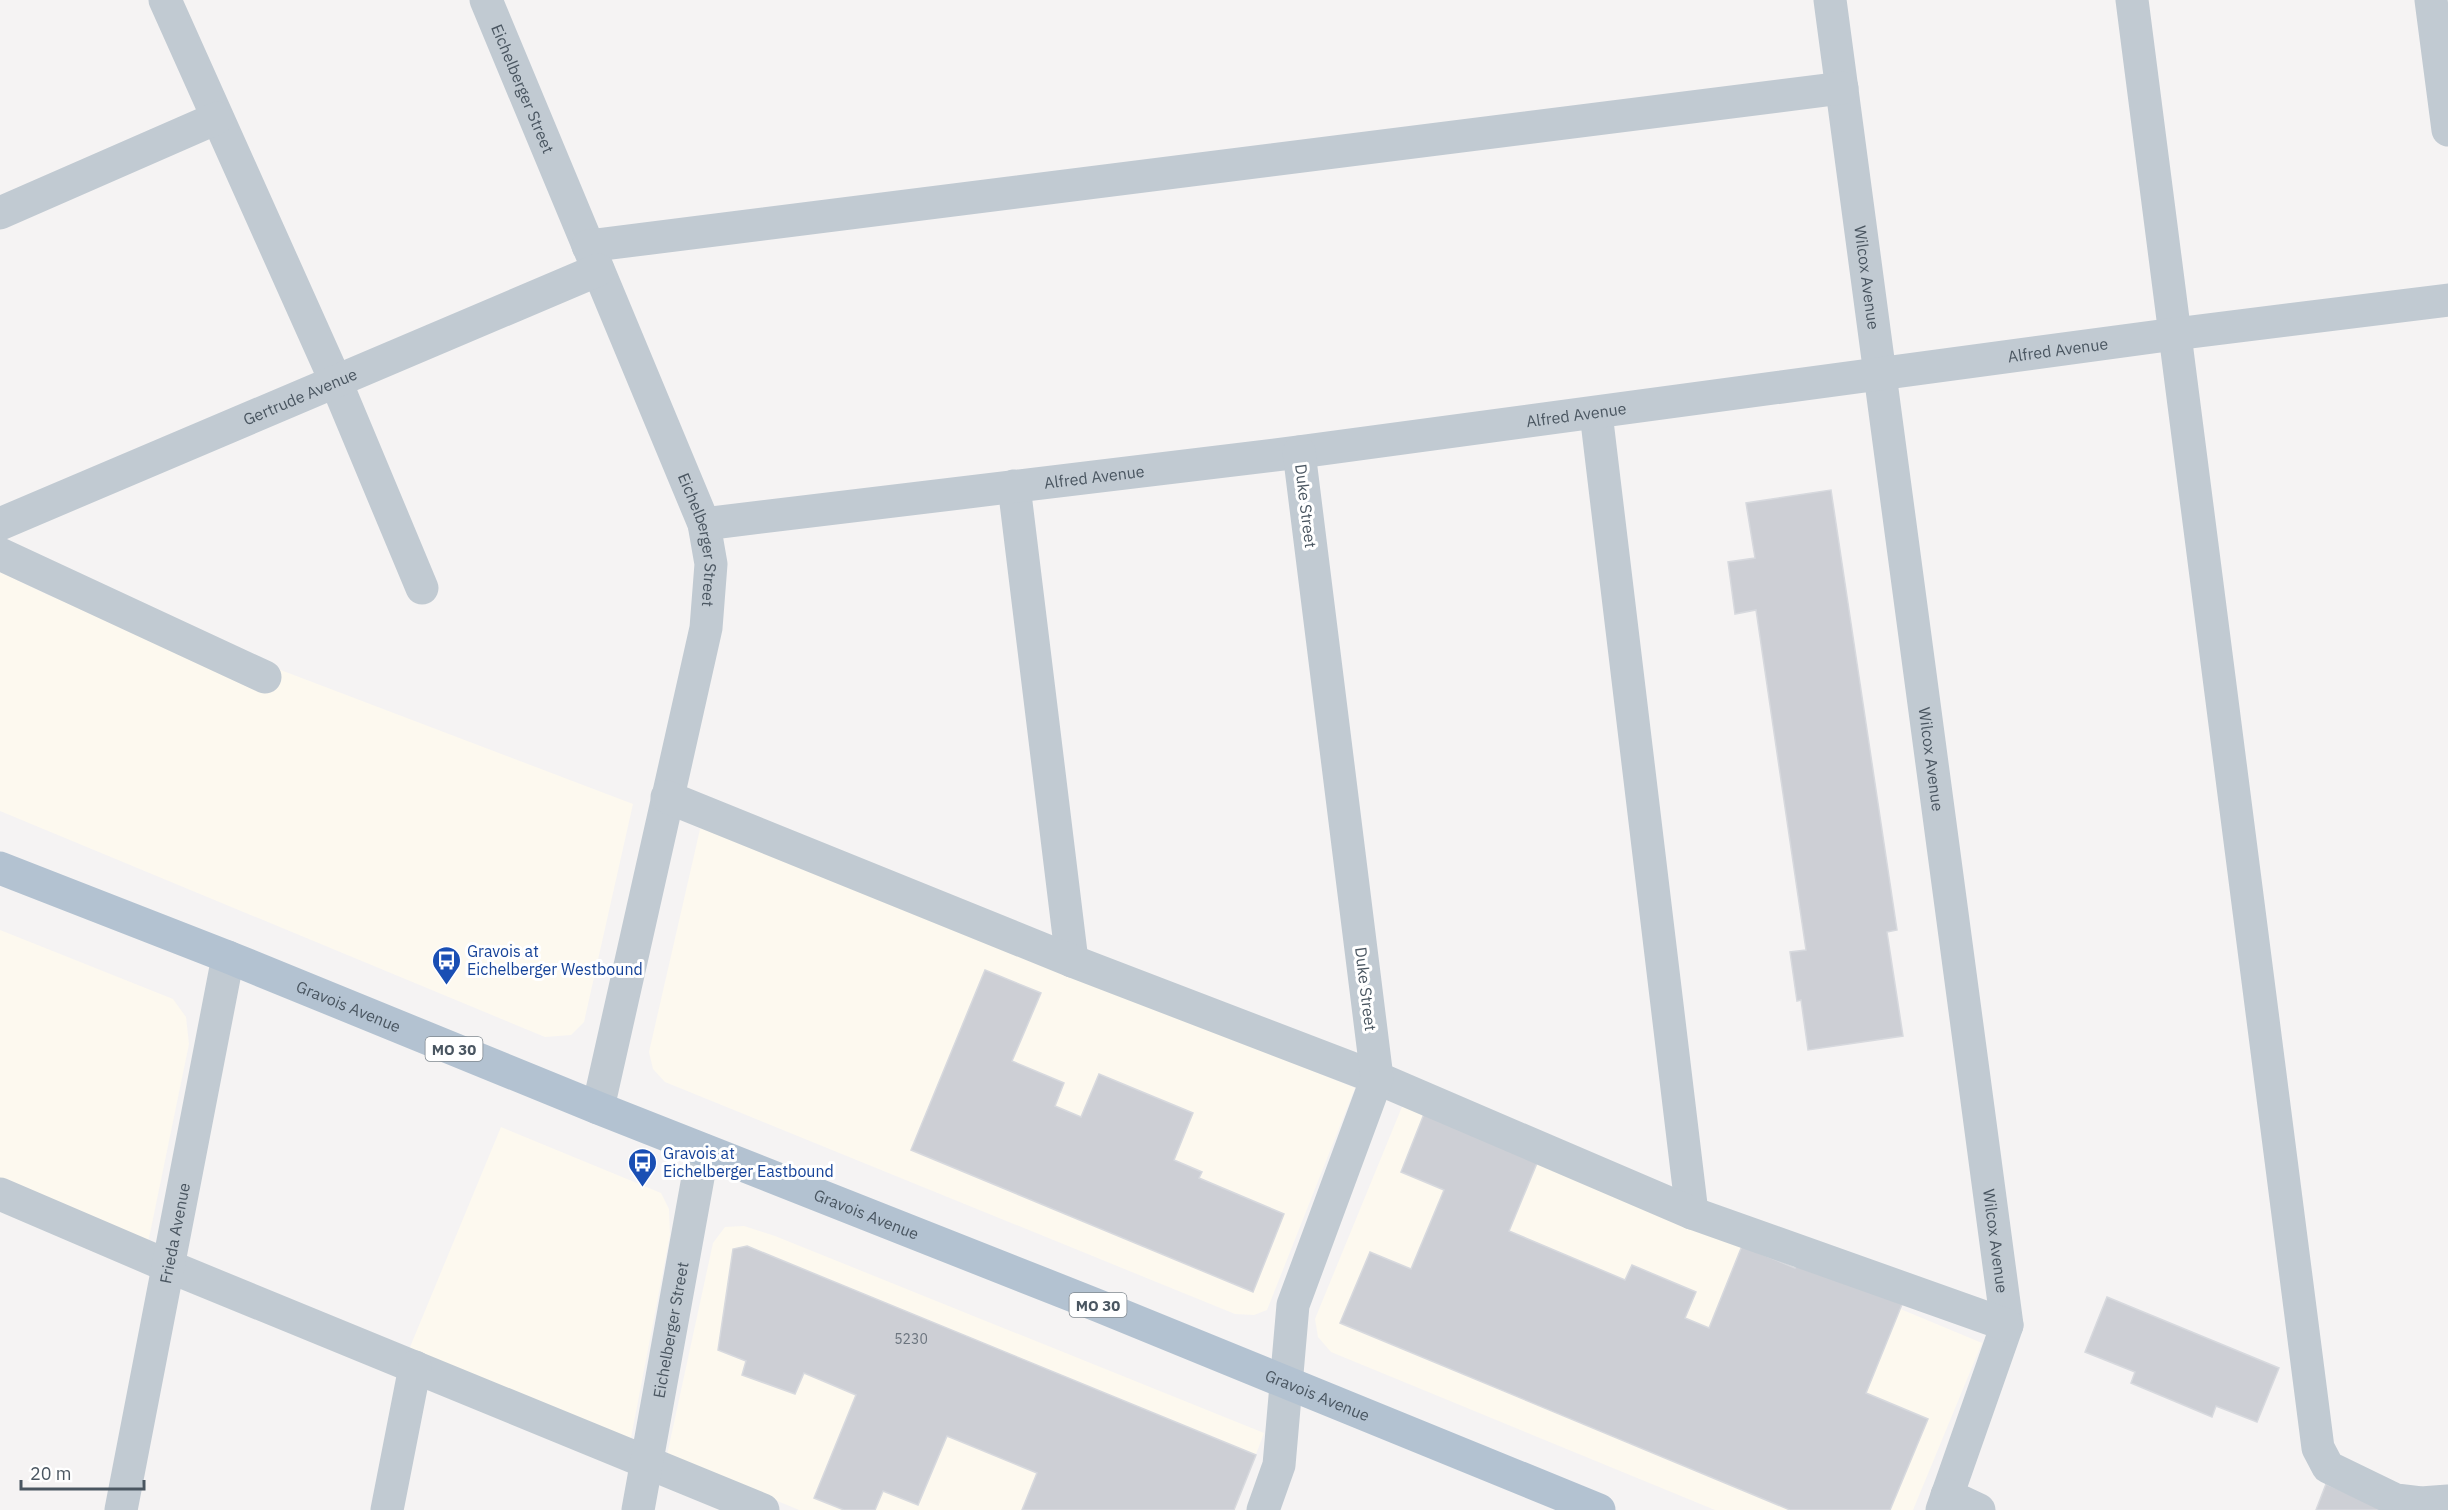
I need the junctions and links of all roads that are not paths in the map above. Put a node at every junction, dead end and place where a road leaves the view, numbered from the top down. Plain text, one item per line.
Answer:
1 (165, 0) edge
2 (486, 0) edge
3 (1830, 0) edge
4 (2132, 0) edge
5 (2431, 0) edge
6 (1842, 88) junction
7 (218, 118) junction
8 (2448, 130) edge
9 (0, 213) edge
10 (593, 258) junction
11 (2448, 300) edge
12 (2175, 334) junction
13 (1881, 374) junction
14 (336, 382) junction
15 (1596, 413) junction
16 (1299, 452) junction
17 (1014, 486) junction
18 (0, 524) edge
19 (704, 524) junction
20 (0, 554) edge
21 (422, 588) dead end
22 (265, 677) dead end
23 (667, 797) junction
24 (0, 868) edge
25 (228, 957) junction
26 (1072, 961) junction
27 (1377, 1078) junction
28 (598, 1108) junction
29 (703, 1150) junction
30 (0, 1194) edge
31 (1692, 1213) junction
32 (168, 1266) junction
33 (2007, 1325) junction
34 (415, 1367) junction
35 (1287, 1383) junction
36 (647, 1463) junction
37 (2448, 1501) edge
38 (1945, 1502) edge
39 (121, 1510) edge
40 (387, 1510) edge
41 (638, 1510) edge
42 (763, 1510) edge
43 (1263, 1510) edge
44 (1599, 1510) edge
45 (1978, 1510) edge

1 - 7 street
2 - 10 street, Eichelberger Street
3 - 6 street, Wilcox Avenue
4 - 12 street
5 - 8 street
6 - 10 street, Gertrude Avenue
6 - 13 street, Wilcox Avenue
7 - 9 street
7 - 14 street
10 - 14 street, Gertrude Avenue
10 - 19 street, Eichelberger Street
11 - 12 street, Alfred Avenue
12 - 13 street, Alfred Avenue
12 - 37 street
13 - 15 street, Alfred Avenue
13 - 33 street, Wilcox Avenue
14 - 18 street, Gertrude Avenue
14 - 21 street
15 - 16 street, Alfred Avenue
15 - 31 street
16 - 17 street, Alfred Avenue
16 - 27 street, Duke Street
17 - 19 street, Alfred Avenue
17 - 26 street
19 - 23 street, Eichelberger Street
20 - 22 street
23 - 26 street
23 - 28 street, Eichelberger Street
24 - 25 main road, Gravois Avenue / MO 30
25 - 28 main road, Gravois Avenue / MO 30
25 - 32 street, Frieda Avenue
26 - 27 street
27 - 31 street
27 - 35 street, Duke Street
28 - 29 main road, Gravois Avenue / MO 30
29 - 35 main road, Gravois Avenue / MO 30
29 - 36 street, Eichelberger Street
30 - 32 street
31 - 33 street
32 - 34 street
32 - 39 street, Frieda Avenue
33 - 38 street, Wilcox Avenue
34 - 36 street
34 - 40 street
35 - 43 street, Duke Street
35 - 44 main road, Gravois Avenue / MO 30
36 - 41 street, Eichelberger Street
36 - 42 street
38 - 45 street

